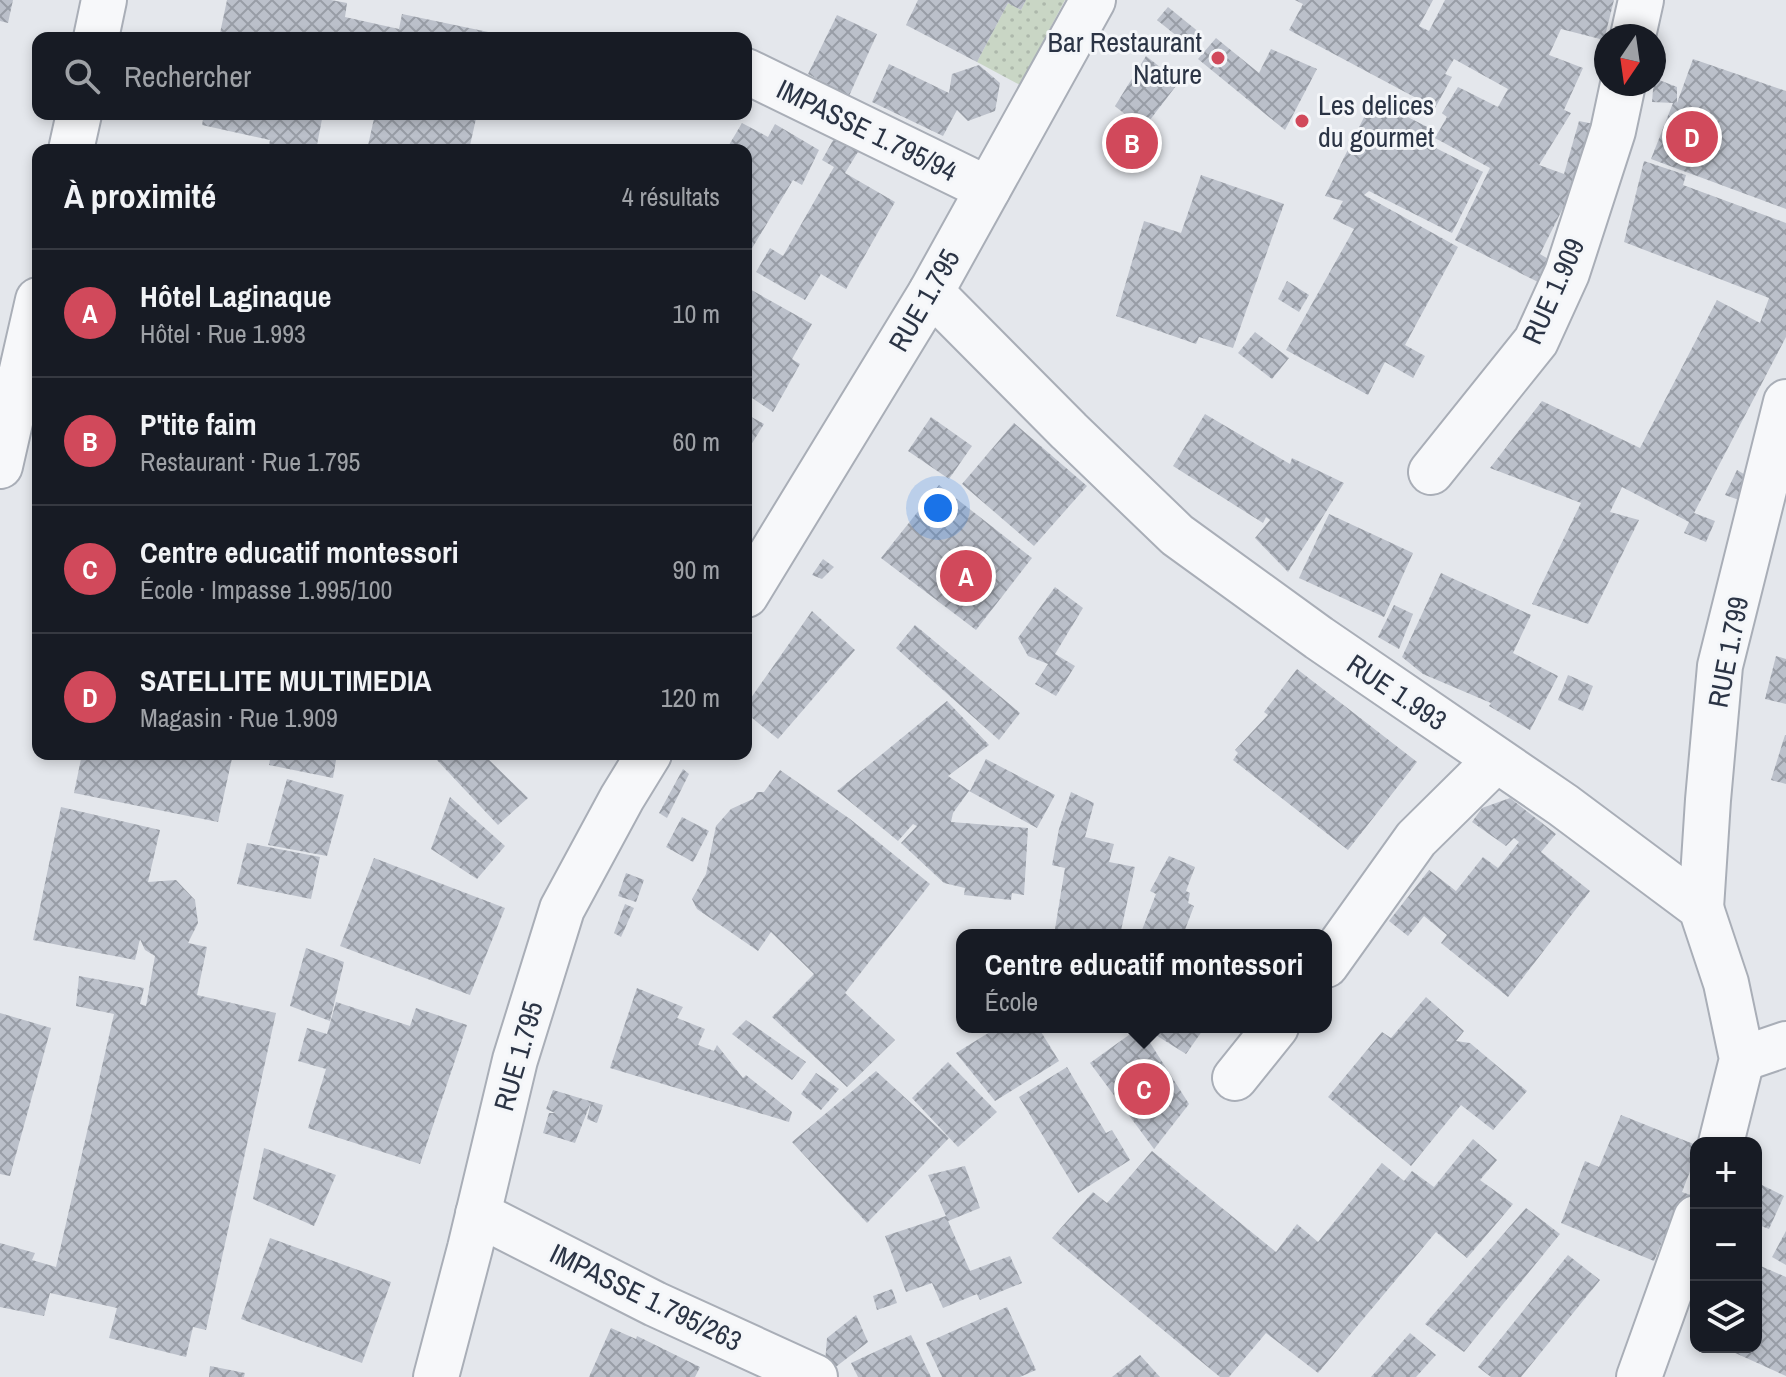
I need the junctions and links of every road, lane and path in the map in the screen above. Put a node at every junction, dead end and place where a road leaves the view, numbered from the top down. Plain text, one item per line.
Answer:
1 (104, 0) edge
2 (1093, 0) edge
3 (1641, 0) edge
4 (1636, 24) edge
5 (97, 32) edge
6 (752, 74) edge
7 (1620, 96) edge
8 (78, 120) edge
9 (72, 144) edge
10 (988, 189) junction
11 (931, 292) junction
12 (32, 326) edge
13 (1786, 402) edge
14 (0, 466) edge
15 (1431, 472) dead end
16 (752, 585) edge
17 (645, 760) edge
18 (1496, 760) junction
19 (1701, 908) junction
20 (1332, 957) edge
21 (1271, 1033) edge
22 (1786, 1044) edge
23 (1742, 1059) junction
24 (1235, 1078) dead end
25 (1722, 1137) edge
26 (478, 1214) junction
27 (1690, 1235) edge
28 (436, 1377) edge
29 (815, 1377) edge
30 (1639, 1377) edge

1 - 5 street
2 - 10 street, RUE 1.795
3 - 4 street
6 - 10 street, IMPASSE 1.795/94
7 - 15 street, RUE 1.909
8 - 9 street
10 - 11 street, RUE 1.795
11 - 16 street, RUE 1.795
11 - 18 street, RUE 1.993
12 - 14 street
13 - 19 street, RUE 1.799
17 - 26 street, RUE 1.795
18 - 19 street, RUE 1.993
18 - 20 street
19 - 23 street
21 - 24 street
22 - 23 street
23 - 25 street
26 - 28 street, RUE 1.795
26 - 29 street, IMPASSE 1.795/263
27 - 30 street

